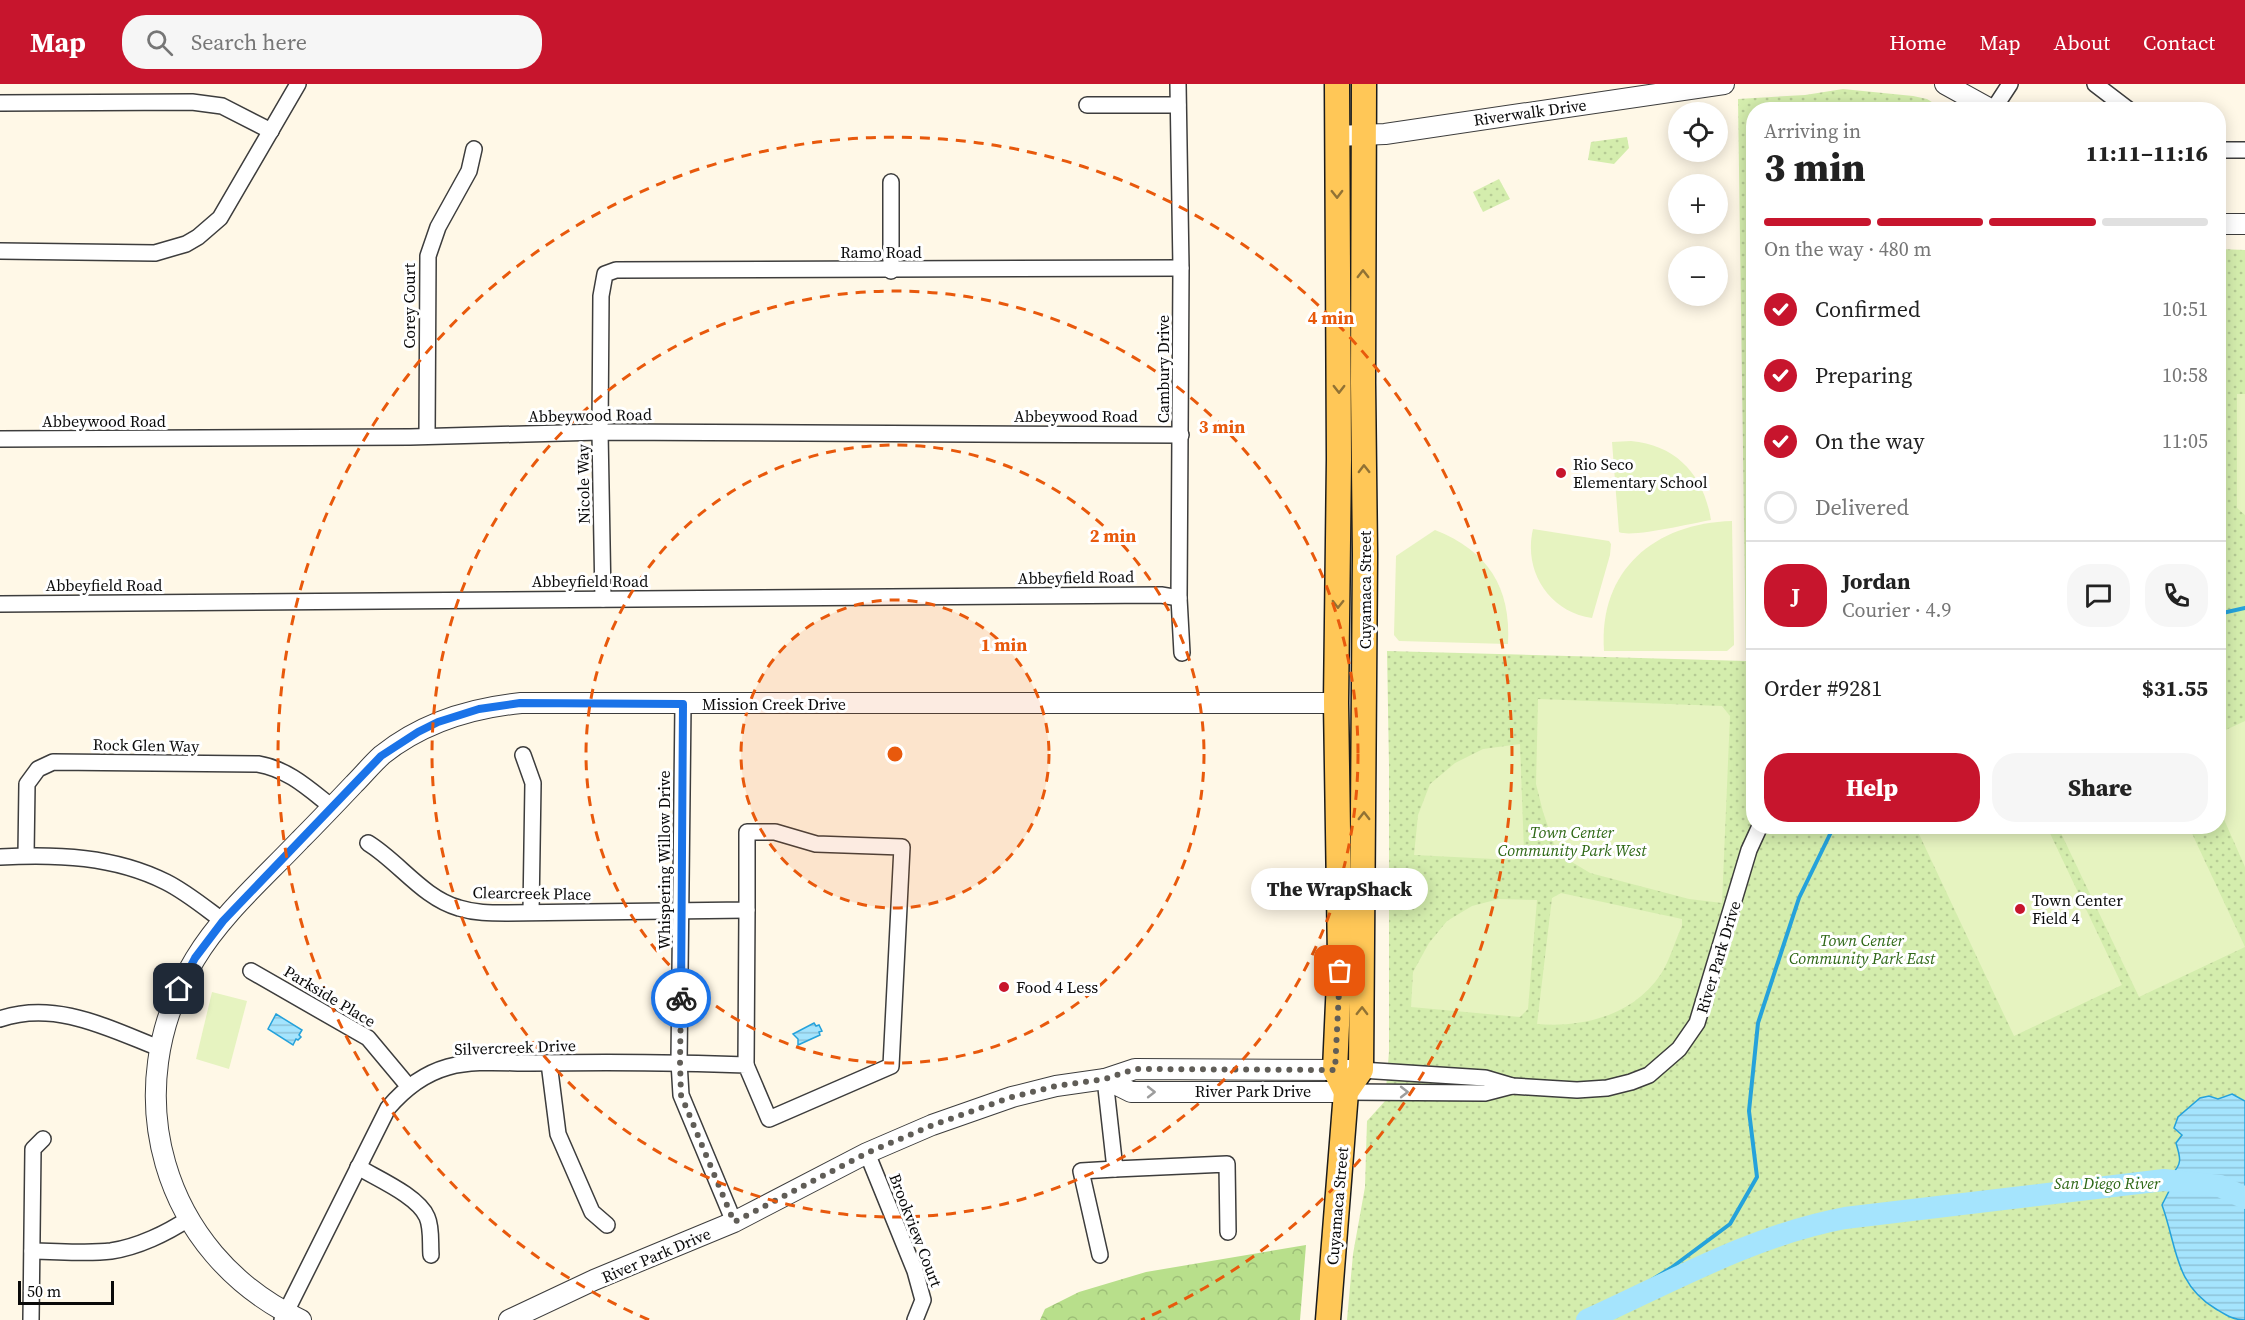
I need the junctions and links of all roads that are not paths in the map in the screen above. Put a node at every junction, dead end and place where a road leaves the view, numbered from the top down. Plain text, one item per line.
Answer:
1 (298, 84) edge
2 (1178, 84) edge
3 (1336, 84) edge
4 (1364, 84) edge
5 (1724, 84) edge
6 (1945, 84) edge
7 (2010, 84) edge
8 (2095, 84) edge
9 (1978, 102) edge
10 (1998, 102) edge
11 (2119, 102) edge
12 (0, 103) edge
13 (1087, 105) dead end
14 (1178, 105) junction
15 (272, 131) junction
16 (1336, 135) junction
17 (1363, 135) junction
18 (474, 149) dead end
19 (2226, 150) edge
20 (2245, 150) edge
21 (891, 182) dead end
22 (2226, 224) edge
23 (2245, 224) edge
24 (0, 250) edge
25 (1181, 268) junction
26 (891, 271) junction
27 (601, 296) joint
28 (600, 432) junction
29 (1181, 435) junction
30 (427, 436) junction
31 (0, 439) edge
32 (1339, 527) junction
33 (1365, 527) junction
34 (1179, 598) junction
35 (603, 599) junction
36 (0, 604) edge
37 (1182, 653) dead end
38 (1336, 703) junction
39 (683, 704) junction
40 (523, 755) dead end
41 (332, 807) junction
42 (1756, 834) edge
43 (368, 843) dead end
44 (26, 855) junction
45 (0, 857) edge
46 (747, 910) junction
47 (682, 911) junction
48 (531, 912) junction
49 (223, 921) junction
50 (251, 971) dead end
51 (0, 1019) edge
52 (159, 1048) junction
53 (680, 1062) junction
54 (549, 1063) junction
55 (746, 1065) junction
56 (1335, 1070) junction
57 (1361, 1070) junction
58 (1105, 1079) junction
59 (1512, 1086) junction
60 (409, 1087) junction
61 (1346, 1092) junction
62 (43, 1139) dead end
63 (867, 1153) junction
64 (358, 1167) junction
65 (1115, 1169) junction
66 (188, 1219) junction
67 (734, 1222) junction
68 (607, 1226) dead end
69 (1228, 1232) dead end
70 (32, 1251) junction
71 (431, 1255) dead end
72 (1100, 1255) dead end
73 (289, 1318) edge
74 (31, 1320) edge
75 (509, 1320) edge
76 (915, 1320) edge
77 (1328, 1320) edge

1 - 15 street
2 - 14 street, Cambury Drive
3 - 16 main road, Cuyamaca Street
4 - 17 main road, Cuyamaca Street
5 - 17 street, Riverwalk Drive
6 - 9 street
7 - 10 street
8 - 11 street
12 - 15 street
13 - 14 street
14 - 25 street, Cambury Drive
15 - 24 street
16 - 17 street, Riverwalk Drive
16 -> 32 main road, Cuyamaca Street
33 -> 17 main road, Cuyamaca Street
18 - 30 street, Corey Court
19 - 20 street
21 - 26 street
22 - 23 street
25 - 26 street, Ramo Road
25 - 29 street, Cambury Drive
26 - 27 street, Ramo Road
27 - 28 street, Nicole Way
28 - 29 street, Abbeywood Road
28 - 30 street, Abbeywood Road
28 - 35 street, Nicole Way
29 - 34 street, Cambury Drive
30 - 31 street, Abbeywood Road
32 - 33 main road
32 -> 38 main road, Cuyamaca Street
57 -> 33 main road, Cuyamaca Street
34 - 35 street, Abbeyfield Road
34 - 37 street, Cambury Drive
35 - 36 street, Abbeyfield Road
38 - 39 street, Mission Creek Drive
38 - 56 main road, Cuyamaca Street
39 - 41 street, Mission Creek Drive
39 - 47 street, Whispering Willow Drive
40 - 48 street
41 - 44 street, Rock Glen Way
41 - 49 street, Mission Creek Drive
42 - 59 street, River Park Drive
43 - 48 street, Clearcreek Place
44 - 45 street
44 - 49 street
46 - 47 street, Clearcreek Place
46 - 55 street
46 - 55 street
47 - 48 street, Clearcreek Place
47 - 53 street, Whispering Willow Drive
49 - 52 street
50 - 60 street, Parkside Place
51 - 52 street
52 - 66 street
53 - 54 street, Silvercreek Drive
53 - 55 street, Silvercreek Drive
53 - 67 street, Whispering Willow Drive
54 - 60 street, Silvercreek Drive
54 - 68 street
56 - 57 street, River Park Drive
56 - 58 street, River Park Drive
56 - 61 main road, Cuyamaca Street
57 - 59 street, River Park Drive
57 - 61 main road, Cuyamaca Street
58 -> 61 street, River Park Drive
58 - 63 street, River Park Drive
58 - 65 street
61 -> 59 street, River Park Drive
60 - 64 street, Silvercreek Drive
61 - 77 main road, Cuyamaca Street
62 - 70 street
63 - 67 street, River Park Drive
63 - 76 street, Brookview Court
64 - 71 street
64 - 73 street, Silvercreek Drive
65 - 69 street
65 - 72 street
66 - 70 street
66 - 73 street
67 - 75 street, River Park Drive
70 - 74 street

